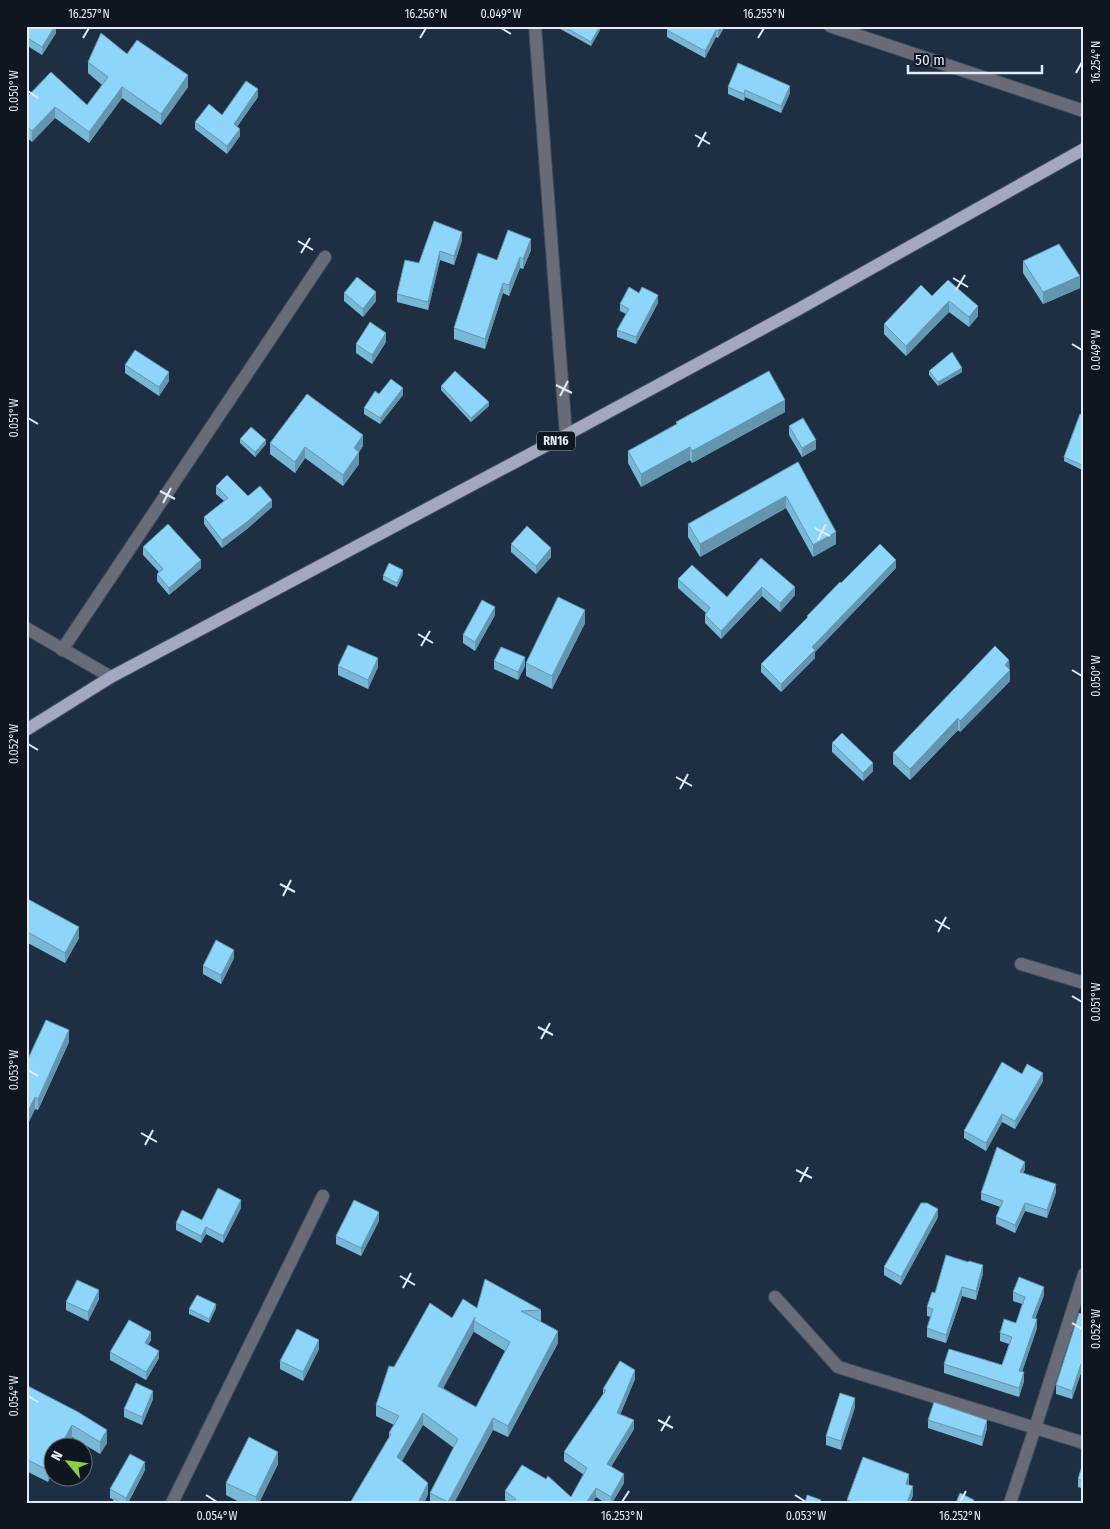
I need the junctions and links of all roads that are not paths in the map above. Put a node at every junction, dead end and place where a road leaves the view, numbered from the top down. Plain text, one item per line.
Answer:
1 (535, 26) edge
2 (830, 26) edge
3 (1084, 111) edge
4 (1084, 149) edge
5 (326, 257) dead end
6 (566, 435) junction
7 (26, 628) edge
8 (62, 650) junction
9 (111, 677) junction
10 (26, 730) edge
11 (1021, 964) dead end
12 (1084, 983) edge
13 (322, 1196) dead end
14 (1084, 1274) edge
15 (775, 1298) dead end
16 (1035, 1428) junction
17 (1084, 1443) edge
18 (172, 1503) edge
19 (1010, 1503) edge

1 - 6 street
2 - 3 street
4 - 6 main road, RN16
5 - 8 street
6 - 9 main road, RN16
7 - 8 street
8 - 9 street
9 - 10 main road, RN16
11 - 12 street
13 - 18 street
14 - 16 street
15 - 16 street
16 - 17 street
16 - 19 street

